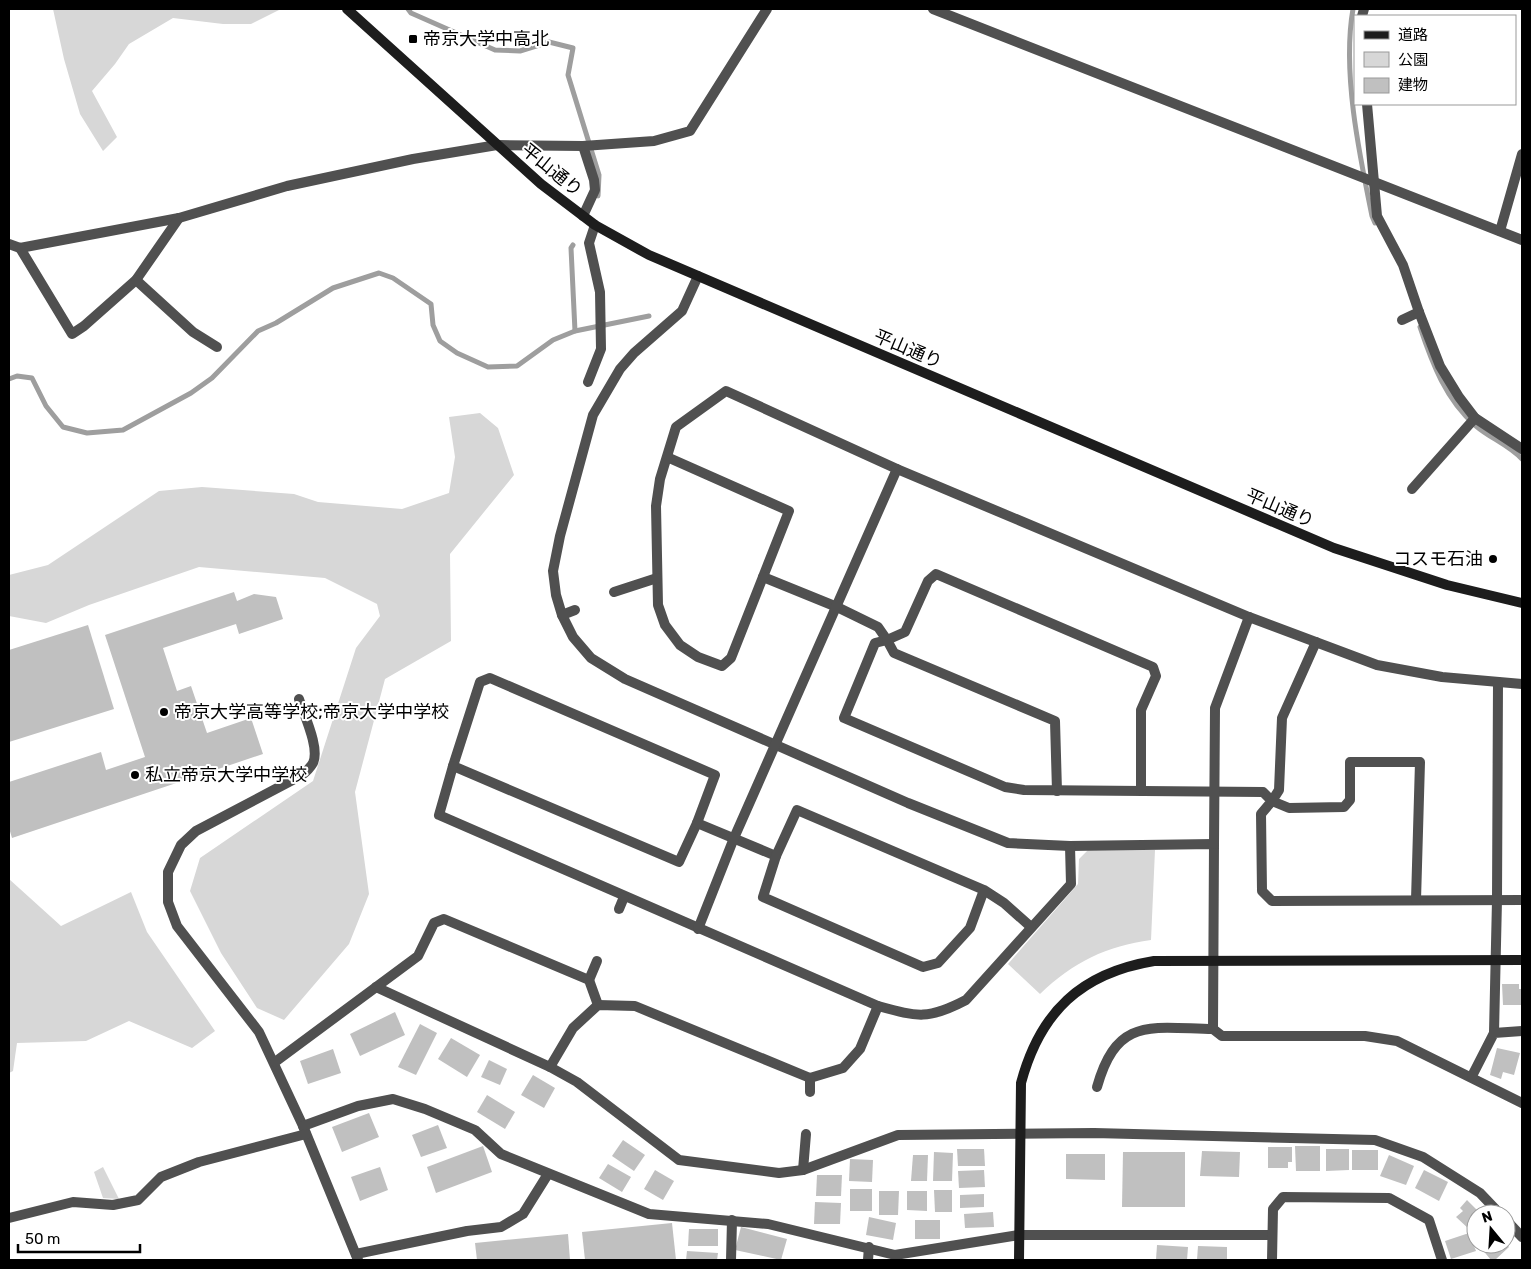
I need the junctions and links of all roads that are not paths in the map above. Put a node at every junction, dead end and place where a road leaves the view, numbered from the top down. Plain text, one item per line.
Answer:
1 (347, 9) edge
2 (767, 9) edge
3 (933, 9) edge
4 (1367, 105) edge
5 (497, 145) junction
6 (583, 146) junction
7 (1522, 154) edge
8 (1371, 180) junction
9 (582, 216) junction
10 (179, 218) junction
11 (596, 226) junction
12 (1500, 231) junction
13 (1522, 240) edge
14 (9, 244) edge
15 (20, 248) junction
16 (698, 276) junction
17 (136, 280) junction
18 (1418, 312) junction
19 (1402, 320) dead end
20 (217, 347) dead end
21 (588, 382) dead end
22 (1475, 418) junction
23 (1522, 449) edge
24 (667, 457) junction
25 (897, 469) junction
26 (1412, 489) dead end
27 (763, 577) junction
28 (657, 578) junction
29 (614, 592) dead end
30 (1522, 603) edge
31 (837, 607) junction
32 (575, 610) dead end
33 (562, 615) junction
34 (1249, 617) junction
35 (886, 640) junction
36 (1316, 642) junction
37 (1498, 682) junction
38 (1522, 684) edge
39 (299, 699) dead end
40 (776, 745) junction
41 (453, 766) junction
42 (1057, 791) junction
43 (1141, 791) junction
44 (1214, 792) junction
45 (1272, 801) junction
46 (697, 823) junction
47 (734, 838) junction
48 (1214, 844) junction
49 (1070, 846) junction
50 (776, 856) junction
51 (984, 890) junction
52 (624, 897) junction
53 (1416, 900) junction
54 (1498, 900) junction
55 (1522, 900) edge
56 (619, 909) dead end
57 (1032, 927) junction
58 (698, 929) junction
59 (1212, 959) junction
60 (1494, 960) junction
61 (1522, 960) edge
62 (597, 961) dead end
63 (589, 980) junction
64 (376, 986) junction
65 (598, 1005) junction
66 (878, 1006) junction
67 (1214, 1029) junction
68 (1522, 1031) edge
69 (1494, 1033) junction
70 (275, 1062) junction
71 (550, 1067) junction
72 (1472, 1076) junction
73 (810, 1078) junction
74 (1097, 1087) dead end
75 (810, 1092) dead end
76 (1522, 1102) edge
77 (304, 1130) junction
78 (806, 1134) dead end
79 (1020, 1134) junction
80 (803, 1170) junction
81 (548, 1174) junction
82 (1490, 1204) edge
83 (9, 1218) edge
84 (732, 1220) junction
85 (1019, 1235) junction
86 (1271, 1235) junction
87 (869, 1247) junction
88 (357, 1257) edge
89 (731, 1260) edge
90 (868, 1260) edge
91 (1019, 1260) edge
92 (1272, 1260) edge
93 (1442, 1260) edge

1 - 5 main road, 平山通り
2 - 6 street
3 - 8 street
4 - 8 street
5 - 6 street
5 - 9 main road, 平山通り
5 - 10 street
6 - 9 street
7 - 12 street
8 - 12 street
8 - 18 street
9 - 11 main road, 平山通り
10 - 15 street
10 - 17 street
11 - 16 main road, 平山通り
11 - 21 street
12 - 13 street
14 - 15 street
15 - 17 street
16 - 30 main road, 平山通り
16 - 33 street
17 - 20 street
18 - 19 street
18 - 22 street
22 - 23 street
22 - 26 street
24 - 25 street
24 - 27 street
24 - 28 street
25 - 31 street
25 - 34 street
27 - 28 street
27 - 31 street
28 - 29 street
31 - 35 street
31 - 40 street
32 - 33 street
33 - 40 street
34 - 36 street
34 - 44 street
35 - 42 street
35 - 42 street
35 - 43 street
36 - 37 street
36 - 45 street
37 - 38 street
37 - 54 street
39 - 70 street
40 - 47 street
40 - 49 street
41 - 46 street
41 - 46 street
41 - 52 street
42 - 43 street
43 - 44 street
44 - 45 street
44 - 48 street
45 - 53 street
45 - 53 street
46 - 47 street
47 - 50 street
47 - 58 street
48 - 49 street
48 - 59 street
49 - 57 street
50 - 51 street
50 - 51 street
51 - 57 street
52 - 56 street
52 - 58 street
53 - 54 street
54 - 55 street
54 - 60 street
57 - 66 street
58 - 66 street
59 - 60 main road
59 - 67 street
59 - 79 main road
60 - 61 main road
60 - 69 street
62 - 63 street
63 - 64 street
63 - 65 street
64 - 70 street
64 - 71 street
65 - 71 street
65 - 73 street
66 - 73 street
67 - 72 street
67 - 74 street
68 - 69 street
69 - 72 street
70 - 77 street
71 - 80 street
72 - 76 street
73 - 75 street
77 - 81 street
77 - 83 street
77 - 88 street
78 - 80 street
79 - 80 street
79 - 82 street
79 - 85 main road
81 - 84 street
81 - 88 street
84 - 87 street
84 - 89 street
85 - 86 street
85 - 87 street
85 - 91 main road
86 - 92 street
86 - 93 street
87 - 90 street

